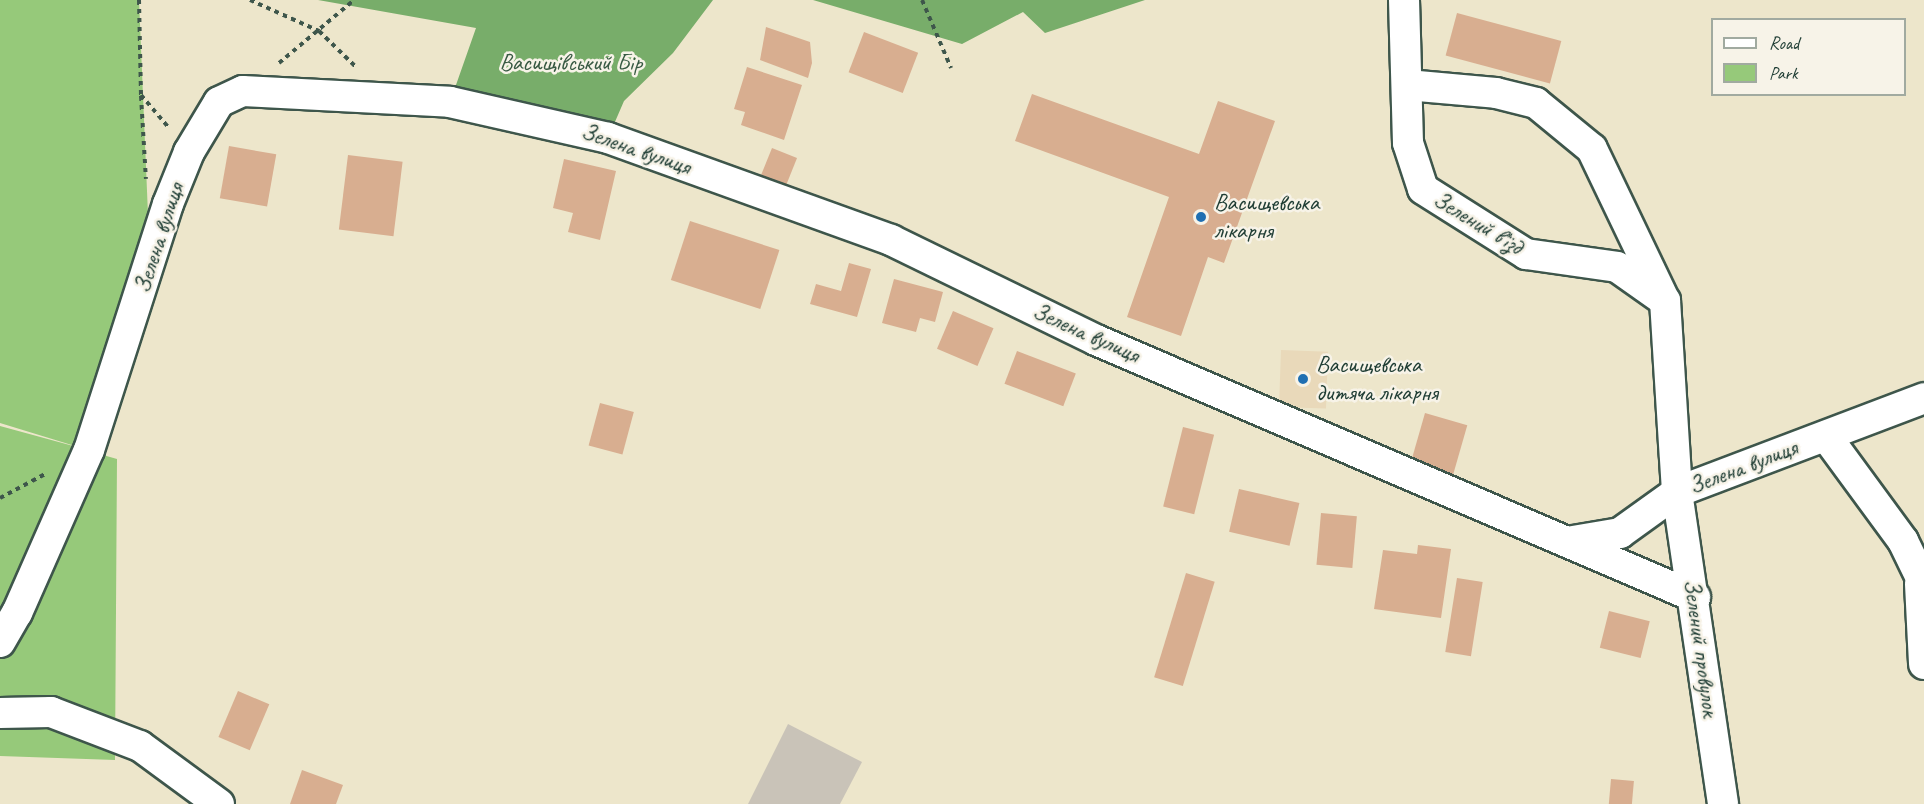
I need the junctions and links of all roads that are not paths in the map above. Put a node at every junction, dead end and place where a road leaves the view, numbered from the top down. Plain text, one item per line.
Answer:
1 (1404, 0) edge
2 (1407, 85) junction
3 (1665, 301) junction
4 (1924, 398) edge
5 (1826, 436) junction
6 (1677, 492) junction
7 (1567, 542) junction
8 (1922, 584) edge
9 (1695, 597) junction
10 (0, 642) edge
11 (1924, 664) edge
12 (0, 713) edge
13 (219, 804) edge
14 (1723, 804) edge

1 - 2 street, Зелений в'їзд
2 - 3 street
2 - 3 street, Зелений в'їзд
3 - 6 street
4 - 5 street, Зелена вулиця
5 - 6 street, Зелена вулиця
5 - 8 street
6 - 7 street, Зелена вулиця
6 - 9 street, Зелений провулок
7 - 9 street, Зелена вулиця
7 - 10 street, Зелена вулиця
8 - 11 street
9 - 14 street, Зелений провулок
12 - 13 street

